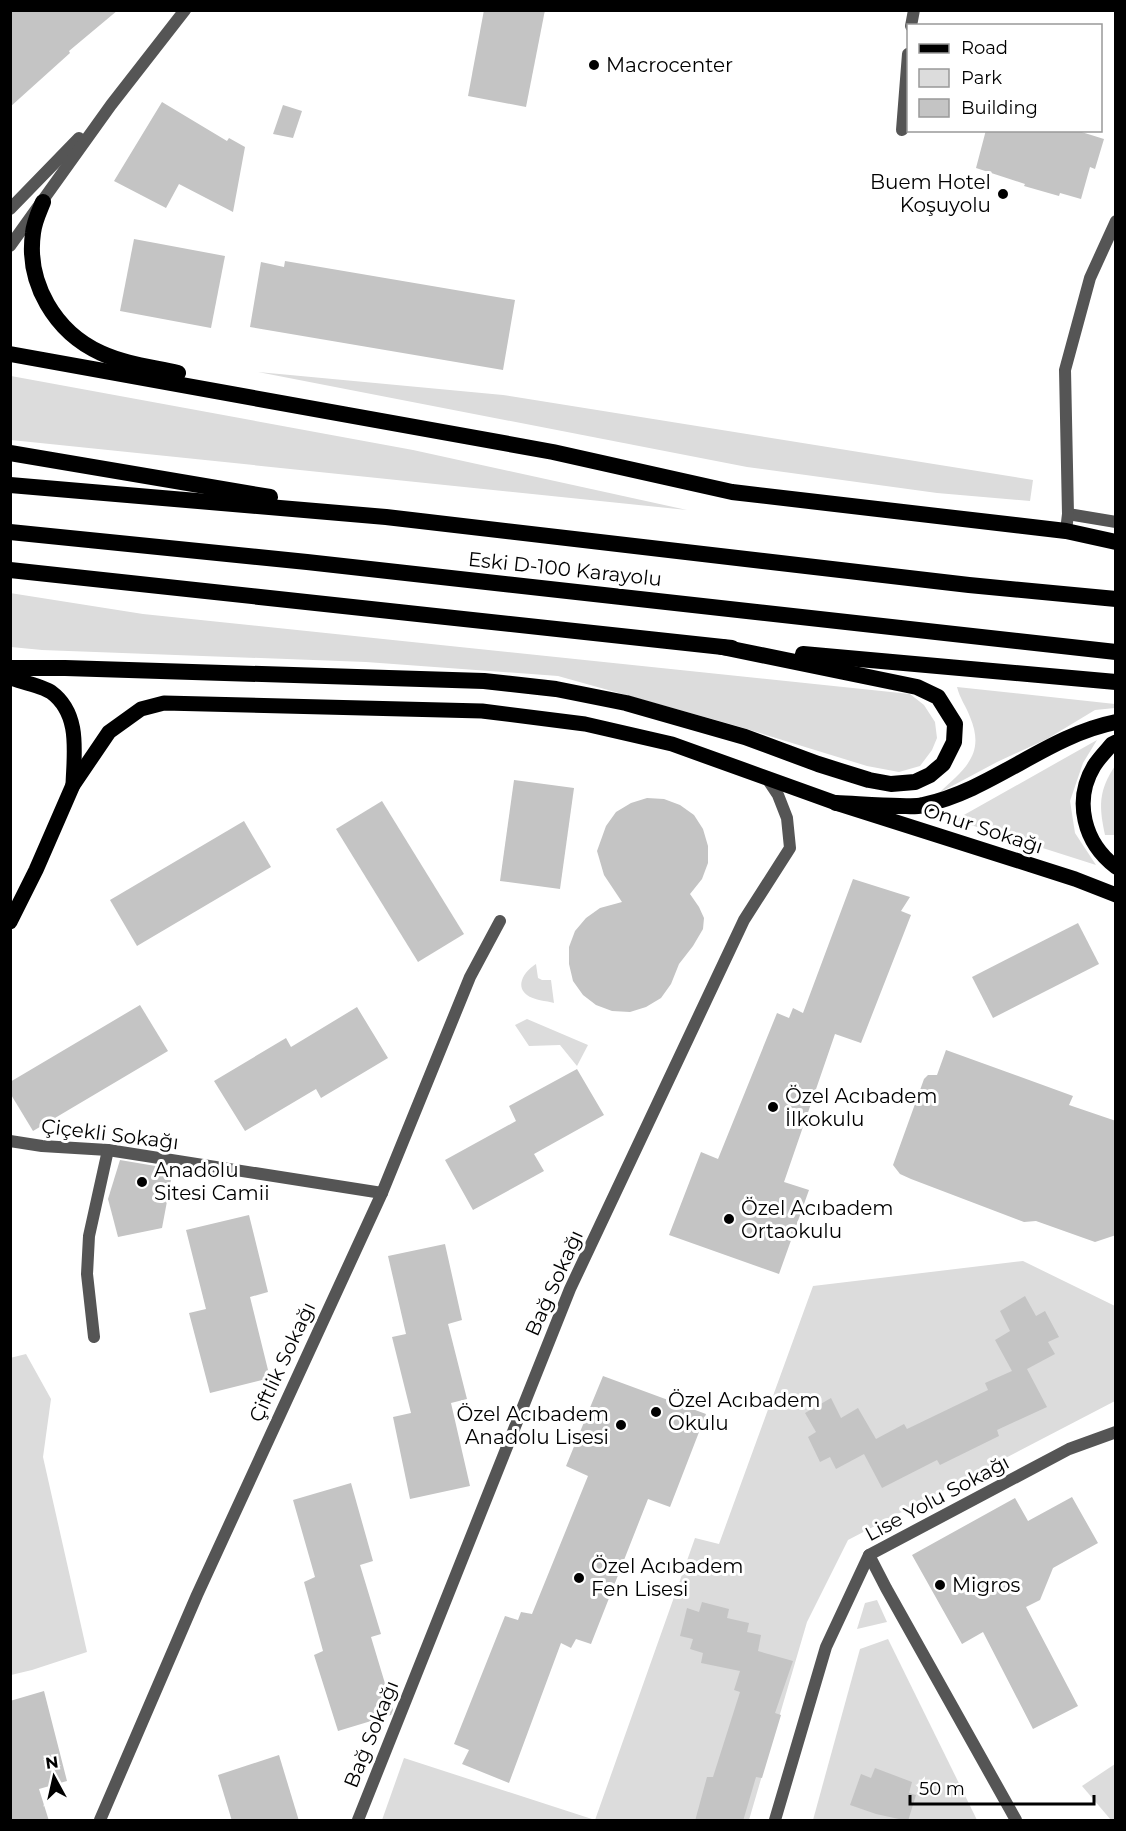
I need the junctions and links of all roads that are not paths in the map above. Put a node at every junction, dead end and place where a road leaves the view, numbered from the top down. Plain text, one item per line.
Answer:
1 (185, 10) edge
2 (907, 76) edge
3 (111, 105) junction
4 (902, 130) dead end
5 (43, 202) junction
6 (10, 210) edge
7 (1116, 220) edge
8 (10, 246) edge
9 (10, 354) edge
10 (306, 406) junction
11 (10, 453) edge
12 (10, 485) edge
13 (386, 517) junction
14 (1067, 522) junction
15 (1116, 522) edge
16 (10, 532) edge
17 (1116, 542) edge
18 (10, 570) edge
19 (1116, 599) edge
20 (722, 647) junction
21 (1116, 652) edge
22 (10, 668) edge
23 (10, 678) edge
24 (1116, 682) edge
25 (1116, 722) edge
26 (1116, 742) edge
27 (766, 777) junction
28 (73, 785) junction
29 (836, 803) junction
30 (1116, 867) edge
31 (1116, 895) edge
32 (500, 921) dead end
33 (10, 922) edge
34 (10, 1141) edge
35 (108, 1150) junction
36 (382, 1193) junction
37 (94, 1337) dead end
38 (1116, 1432) edge
39 (869, 1555) junction
40 (100, 1821) edge
41 (358, 1821) edge
42 (775, 1821) edge
43 (1016, 1821) edge

1 - 3 street
2 - 4 street
3 - 5 street
3 - 6 street
5 - 8 street
5 - 10 highway
7 - 14 street
9 - 10 highway
10 - 14 highway
11 - 13 highway
12 - 13 highway, Eski D-100 Karayolu
13 - 19 highway, Eski D-100 Karayolu
14 - 15 street
14 - 17 highway
16 - 21 highway, Eski D-100 Karayolu
18 - 20 highway
20 - 22 highway
20 - 24 highway
23 - 28 main road
25 - 29 highway
26 - 30 main road
27 - 28 main road, Onur Sokağı
27 - 29 main road, Onur Sokağı
27 - 41 street, Bağ Sokağı
28 - 33 main road
29 - 31 main road, Onur Sokağı
32 - 36 street, Çiftlik Sokağı
34 - 35 street, Çiçekli Sokağı
35 - 36 street, Çiçekli Sokağı
35 - 37 street
36 - 40 street, Çiftlik Sokağı
38 - 39 street, Lise Yolu Sokağı
39 - 42 street, Lise Yolu Sokağı
39 - 43 street

